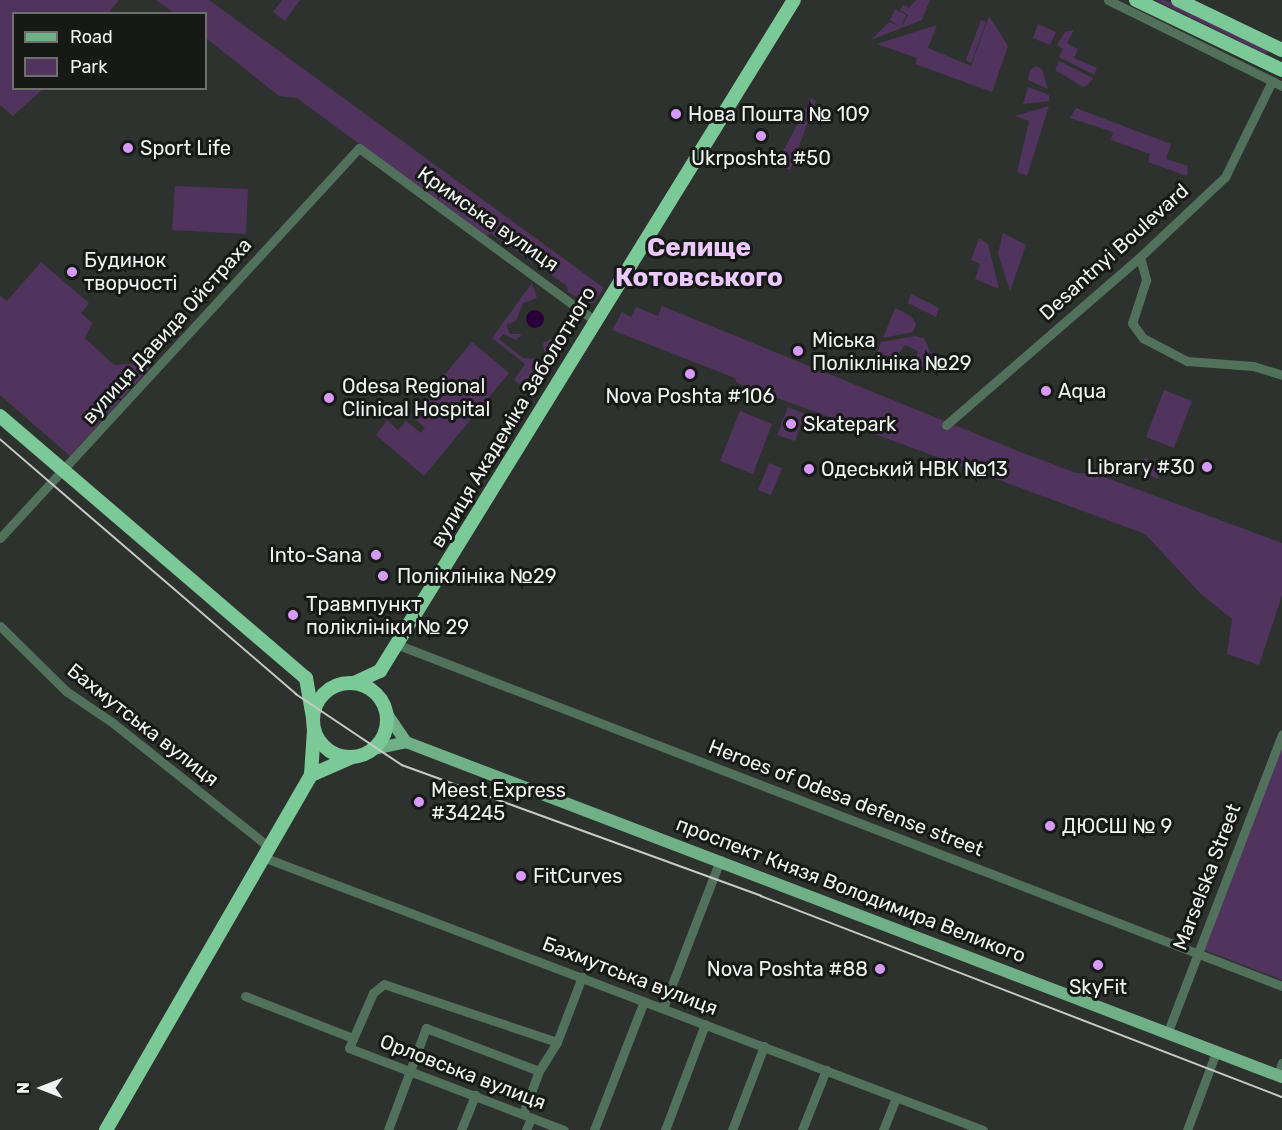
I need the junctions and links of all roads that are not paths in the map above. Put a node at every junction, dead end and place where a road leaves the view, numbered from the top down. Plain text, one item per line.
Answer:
1 (794, 0) edge
2 (1108, 0) edge
3 (1136, 0) edge
4 (1178, 0) edge
5 (1282, 50) edge
6 (1282, 70) edge
7 (1272, 81) junction
8 (1282, 86) edge
9 (359, 148) joint
10 (1140, 257) junction
11 (594, 320) junction
12 (1282, 375) edge
13 (0, 416) edge
14 (946, 425) dead end
15 (62, 472) junction
16 (0, 538) edge
17 (0, 626) edge
18 (396, 644) junction
19 (380, 671) junction
20 (306, 678) junction
21 (348, 683) junction
22 (385, 708) junction
23 (314, 724) junction
24 (1282, 734) edge
25 (405, 742) junction
26 (374, 749) junction
27 (350, 758) junction
28 (311, 775) junction
29 (266, 852) junction
30 (720, 860) junction
31 (1197, 954) junction
32 (582, 977) junction
33 (1282, 986) edge
34 (245, 996) dead end
35 (644, 1000) junction
36 (663, 1008) junction
37 (705, 1024) junction
38 (1167, 1034) junction
39 (352, 1038) junction
40 (557, 1042) junction
41 (764, 1046) junction
42 (1216, 1052) junction
43 (826, 1070) junction
44 (539, 1071) junction
45 (410, 1072) junction
46 (1281, 1072) edge
47 (475, 1095) junction
48 (896, 1097) junction
49 (527, 1116) junction
50 (106, 1130) edge
51 (388, 1130) edge
52 (461, 1130) edge
53 (526, 1130) edge
54 (564, 1130) edge
55 (594, 1130) edge
56 (665, 1130) edge
57 (732, 1130) edge
58 (802, 1130) edge
59 (883, 1130) edge
60 (983, 1130) edge
61 (1187, 1130) edge

1 - 11 highway, вулиця Академіка Заболотного
2 - 7 street
3 - 6 highway
4 - 5 highway
7 - 8 street
7 - 10 street, Desantnyi Boulevard
9 - 11 street, Кримська вулиця
9 - 15 street, вулиця Давида Ойстраха
10 - 12 street
10 - 14 street, Desantnyi Boulevard
11 - 18 highway, вулиця Академіка Заболотного
13 - 15 highway
15 - 16 street, вулиця Давида Ойстраха
15 - 20 highway
17 - 29 street, Бахмутська вулиця
18 - 19 highway, вулиця Академіка Заболотного
18 - 31 street, Heroes of Odesa defense street
19 - 21 highway
19 - 22 highway
20 - 21 highway
20 - 23 highway
21 - 22 highway
21 - 23 highway
22 - 25 main road
22 - 26 highway
23 - 27 highway
23 - 28 highway
24 - 31 street, Marselska Street
25 - 26 main road
25 - 30 main road, проспект Князя Володимира Великого
26 - 27 highway
27 - 28 highway
28 - 29 highway
29 - 32 street, Бахмутська вулиця
29 - 50 highway
30 - 36 street
30 - 38 main road, проспект Князя Володимира Великого
31 - 33 street, Heroes of Odesa defense street
31 - 38 street, Marselska Street
32 - 35 street, Бахмутська вулиця
32 - 40 street
34 - 39 street, Орловська вулиця
35 - 36 street, Бахмутська вулиця
35 - 55 street
36 - 37 street, Бахмутська вулиця
37 - 41 street, Бахмутська вулиця
37 - 56 street
38 - 42 main road, проспект Князя Володимира Великого
39 - 40 street
39 - 45 street, Орловська вулиця
40 - 44 street
41 - 43 street, Бахмутська вулиця
41 - 57 street
42 - 46 main road, проспект Князя Володимира Великого
42 - 61 street
43 - 48 street, Бахмутська вулиця
43 - 58 street
44 - 45 street
44 - 49 street
45 - 47 street, Орловська вулиця
45 - 51 street
47 - 49 street, Орловська вулиця
47 - 52 street
48 - 59 street
48 - 60 street, Бахмутська вулиця
49 - 53 street
49 - 54 street, Орловська вулиця

